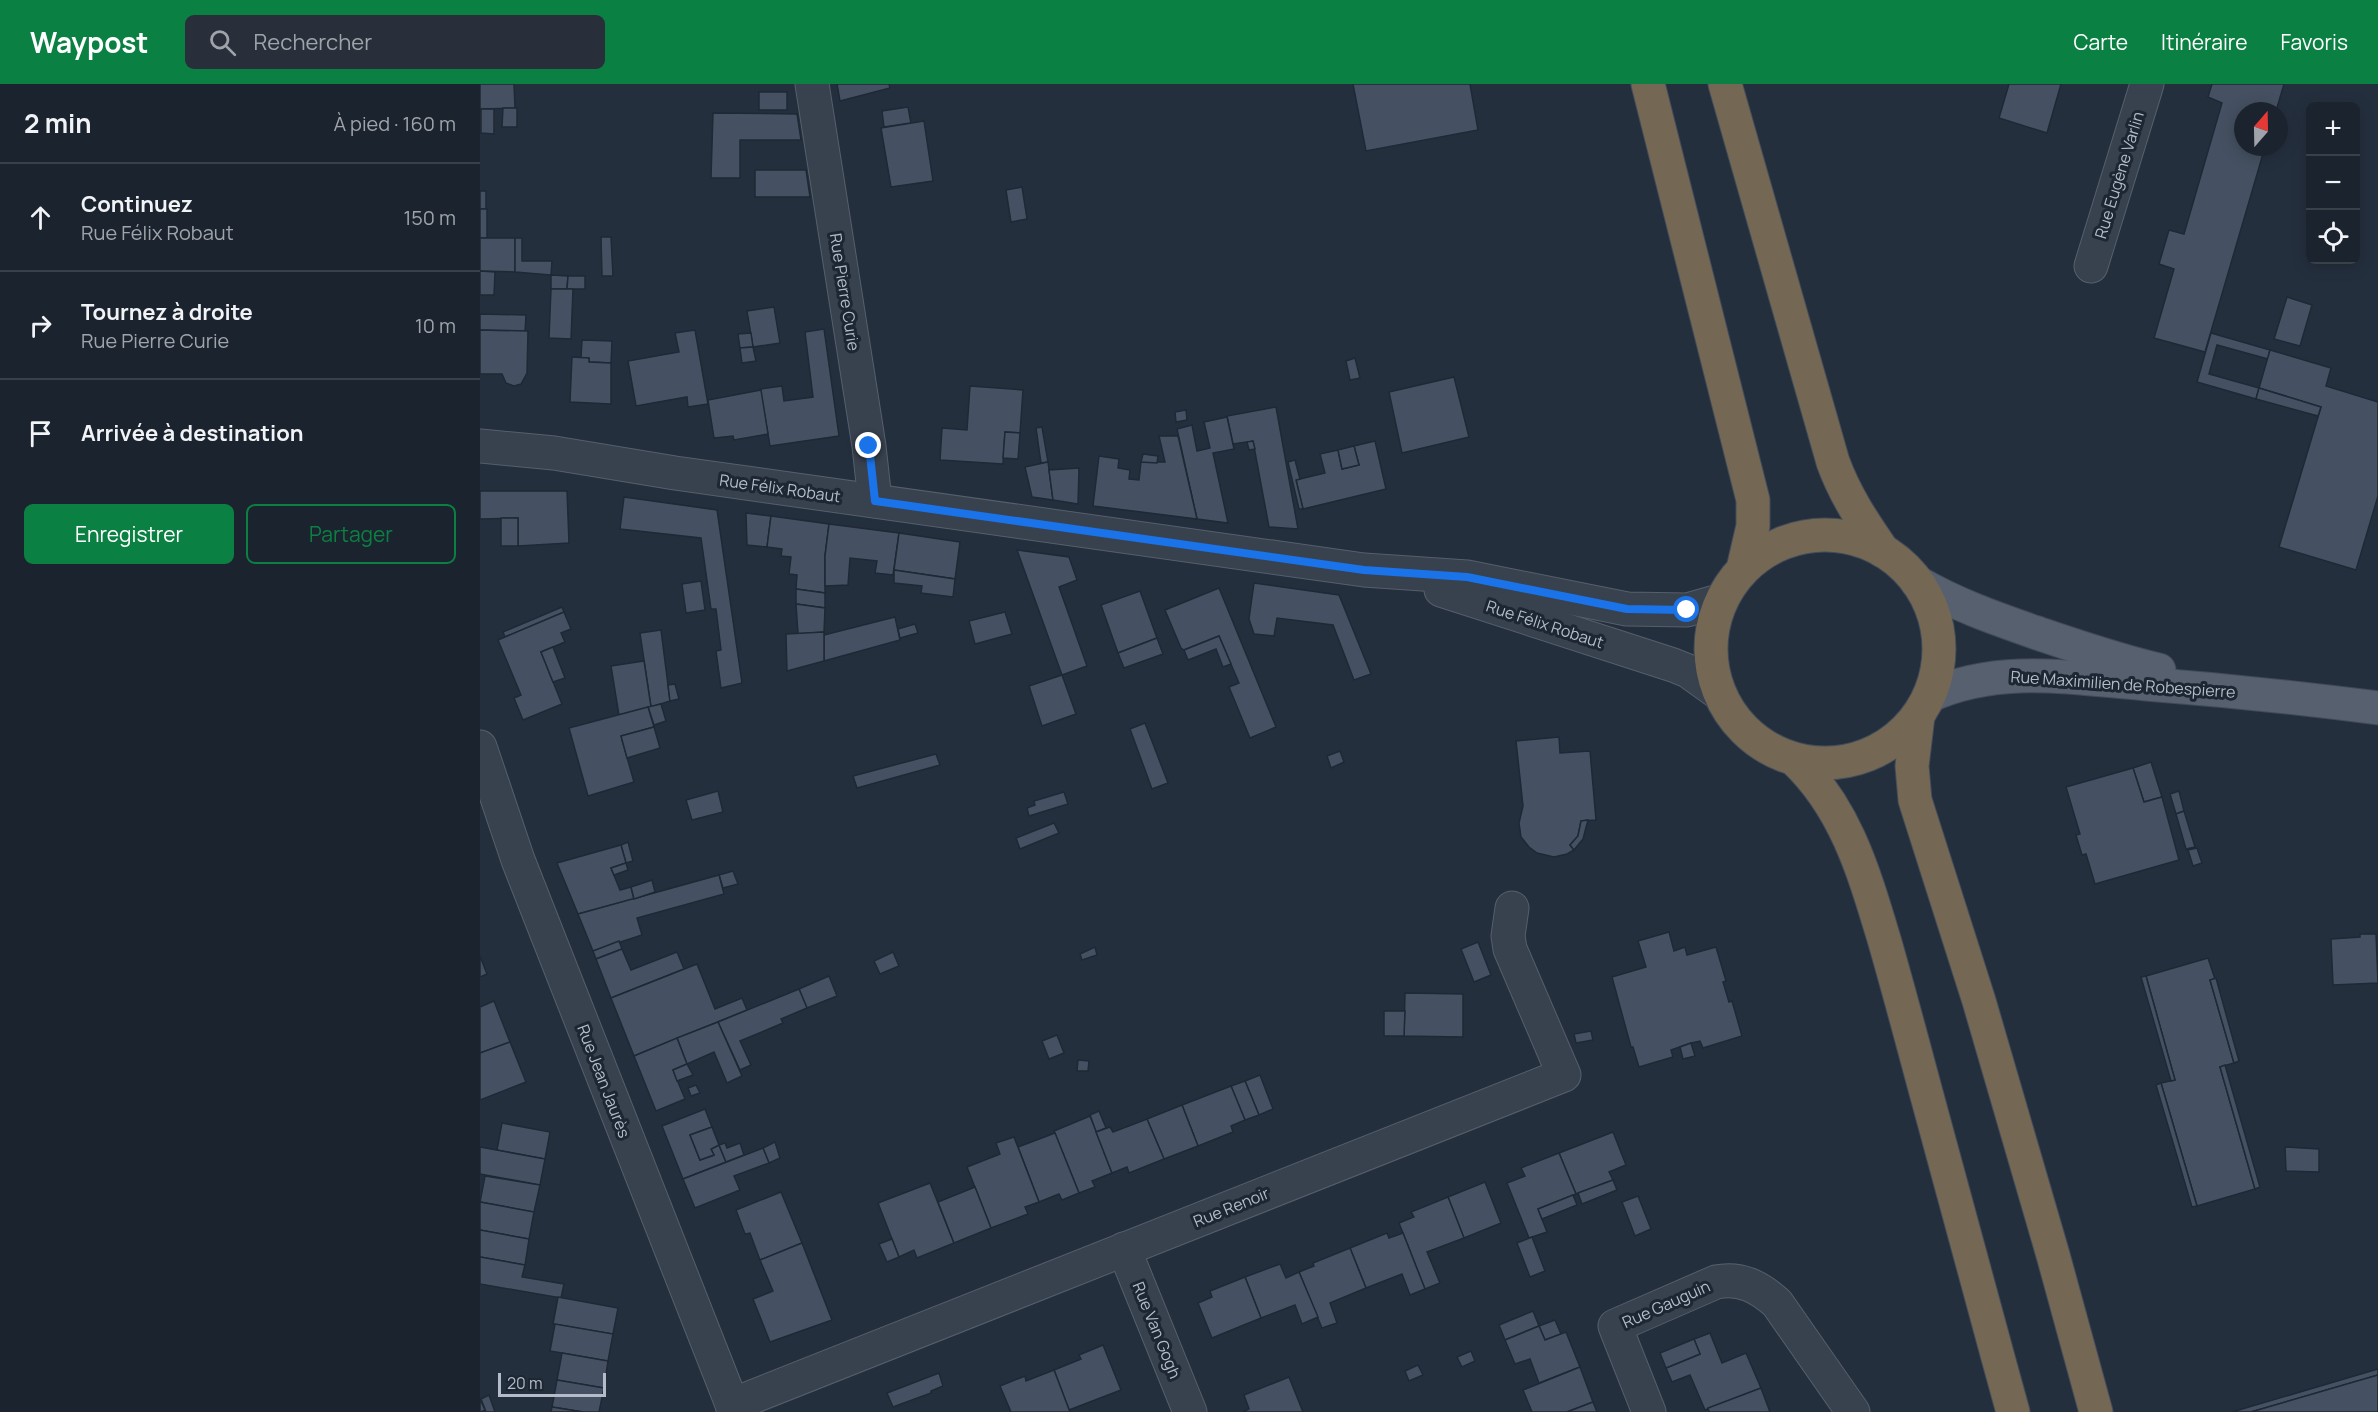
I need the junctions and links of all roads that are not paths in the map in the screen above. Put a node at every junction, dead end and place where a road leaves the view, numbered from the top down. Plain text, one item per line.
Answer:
1 (812, 84) edge
2 (1648, 84) edge
3 (1725, 84) edge
4 (2147, 84) edge
5 (2091, 266) dead end
6 (480, 431) edge
7 (480, 447) edge
8 (554, 453) junction
9 (875, 501) junction
10 (1883, 551) junction
11 (1743, 569) junction
12 (1364, 570) junction
13 (1917, 582) junction
14 (1722, 600) junction
15 (2248, 692) junction
16 (1720, 694) junction
17 (1923, 706) junction
18 (2378, 708) edge
19 (480, 747) edge
20 (1794, 759) junction
21 (488, 798) edge
22 (1512, 908) dead end
23 (1124, 1249) junction
24 (734, 1409) edge
25 (1190, 1412) edge
26 (1649, 1412) edge
27 (1853, 1412) edge
28 (2013, 1412) edge
29 (2096, 1412) edge

1 - 9 street, Rue Pierre Curie
2 - 11 highway
3 - 10 highway
4 - 5 street, Rue Eugène Varlin
6 - 8 street, Rue Félix Robaut
7 - 8 street, Rue Félix Robaut
8 - 9 street, Rue Félix Robaut
9 - 12 street, Rue Félix Robaut
10 - 11 highway
10 - 13 highway
11 - 14 highway
12 - 14 street, Rue Félix Robaut
12 - 16 street, Rue Félix Robaut
13 - 15 main road, Rue Maximilien de Robespierre
13 - 17 highway
14 - 16 highway
15 - 17 main road, Rue Maximilien de Robespierre
15 - 18 main road, Rue Maximilien de Robespierre
16 - 20 highway
17 - 20 highway
17 - 29 highway
19 - 21 street, Rue Jean Jaurès
20 - 28 highway
21 - 24 street, Rue Jean Jaurès
22 - 23 street, Rue Renoir
23 - 24 street, Rue Renoir
23 - 25 street, Rue Van Gogh
26 - 27 street, Rue Gauguin

